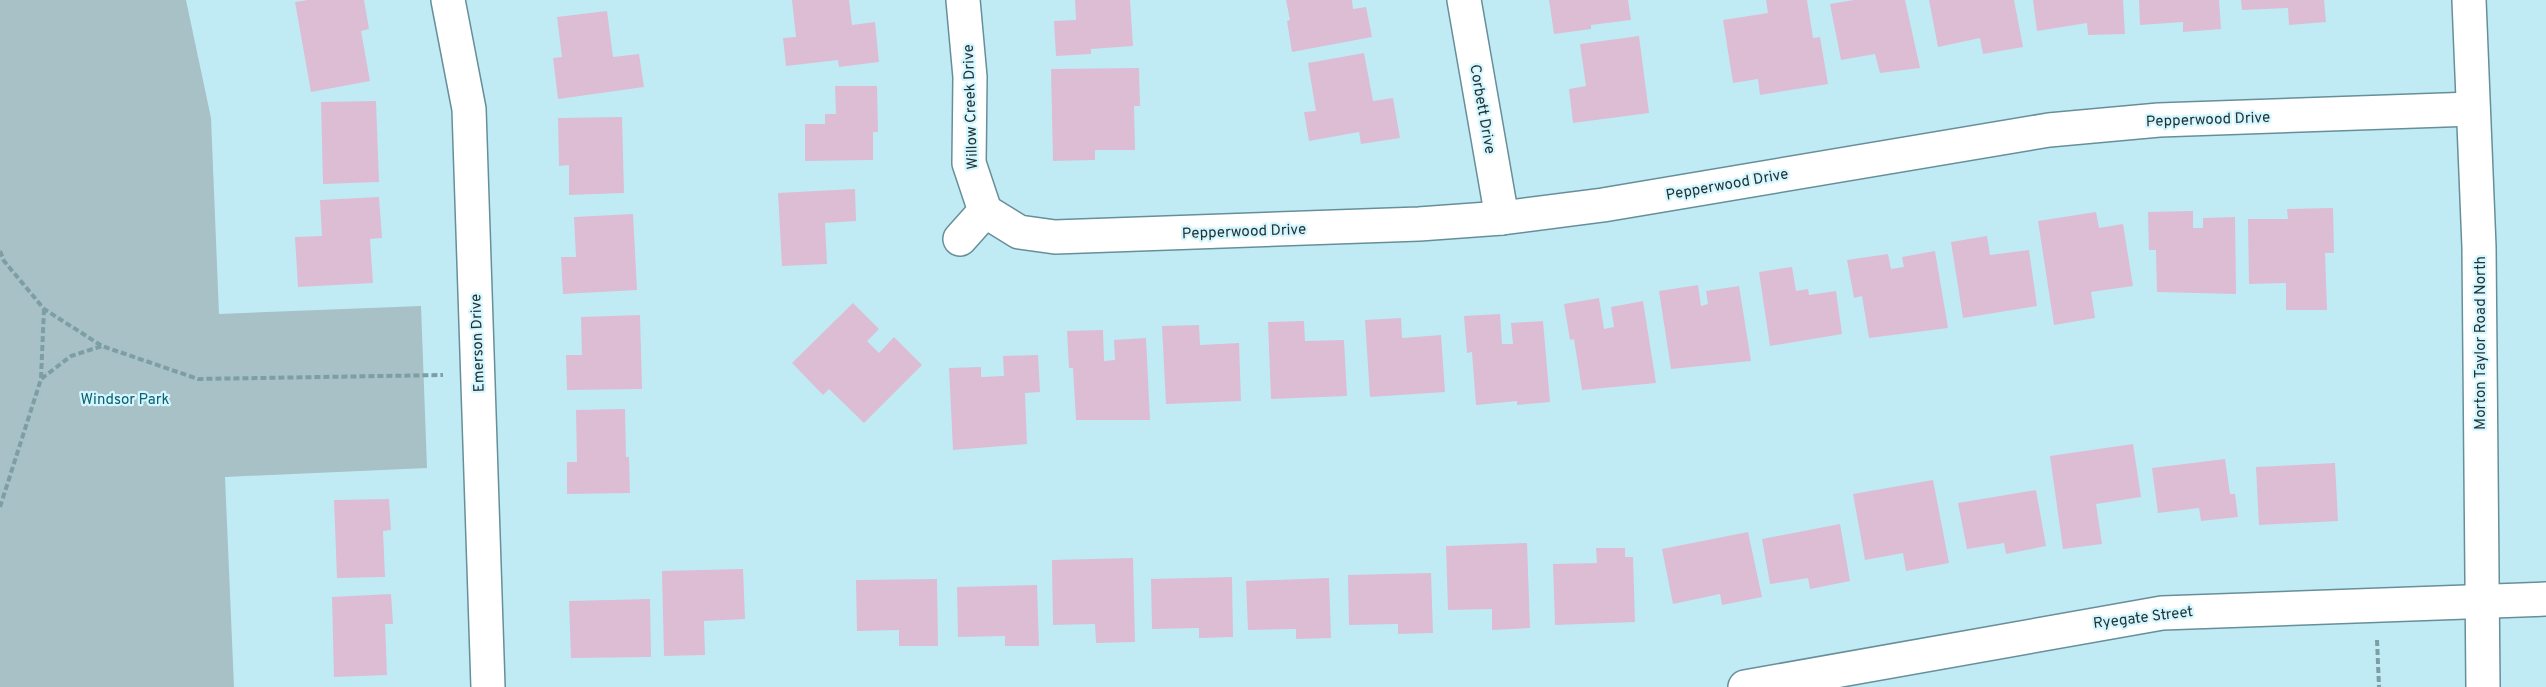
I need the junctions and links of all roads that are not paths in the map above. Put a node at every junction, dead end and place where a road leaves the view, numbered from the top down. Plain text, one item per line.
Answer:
1 (448, 0) edge
2 (963, 0) edge
3 (1464, 0) edge
4 (2469, 0) edge
5 (2474, 109) junction
6 (985, 210) junction
7 (1502, 218) junction
8 (960, 239) dead end
9 (2546, 599) edge
10 (2481, 601) junction
11 (489, 687) edge
12 (1746, 687) edge
13 (2482, 687) edge

1 - 11 street, Emerson Drive
2 - 6 street, Willow Creek Drive
3 - 7 street, Corbett Drive
4 - 5 street, Morton Taylor Road North
5 - 7 street, Pepperwood Drive
5 - 10 street, Morton Taylor Road North
6 - 7 street, Pepperwood Drive
6 - 8 street
9 - 10 street, Ryegate Street
10 - 12 street, Ryegate Street
10 - 13 street, Morton Taylor Road North

